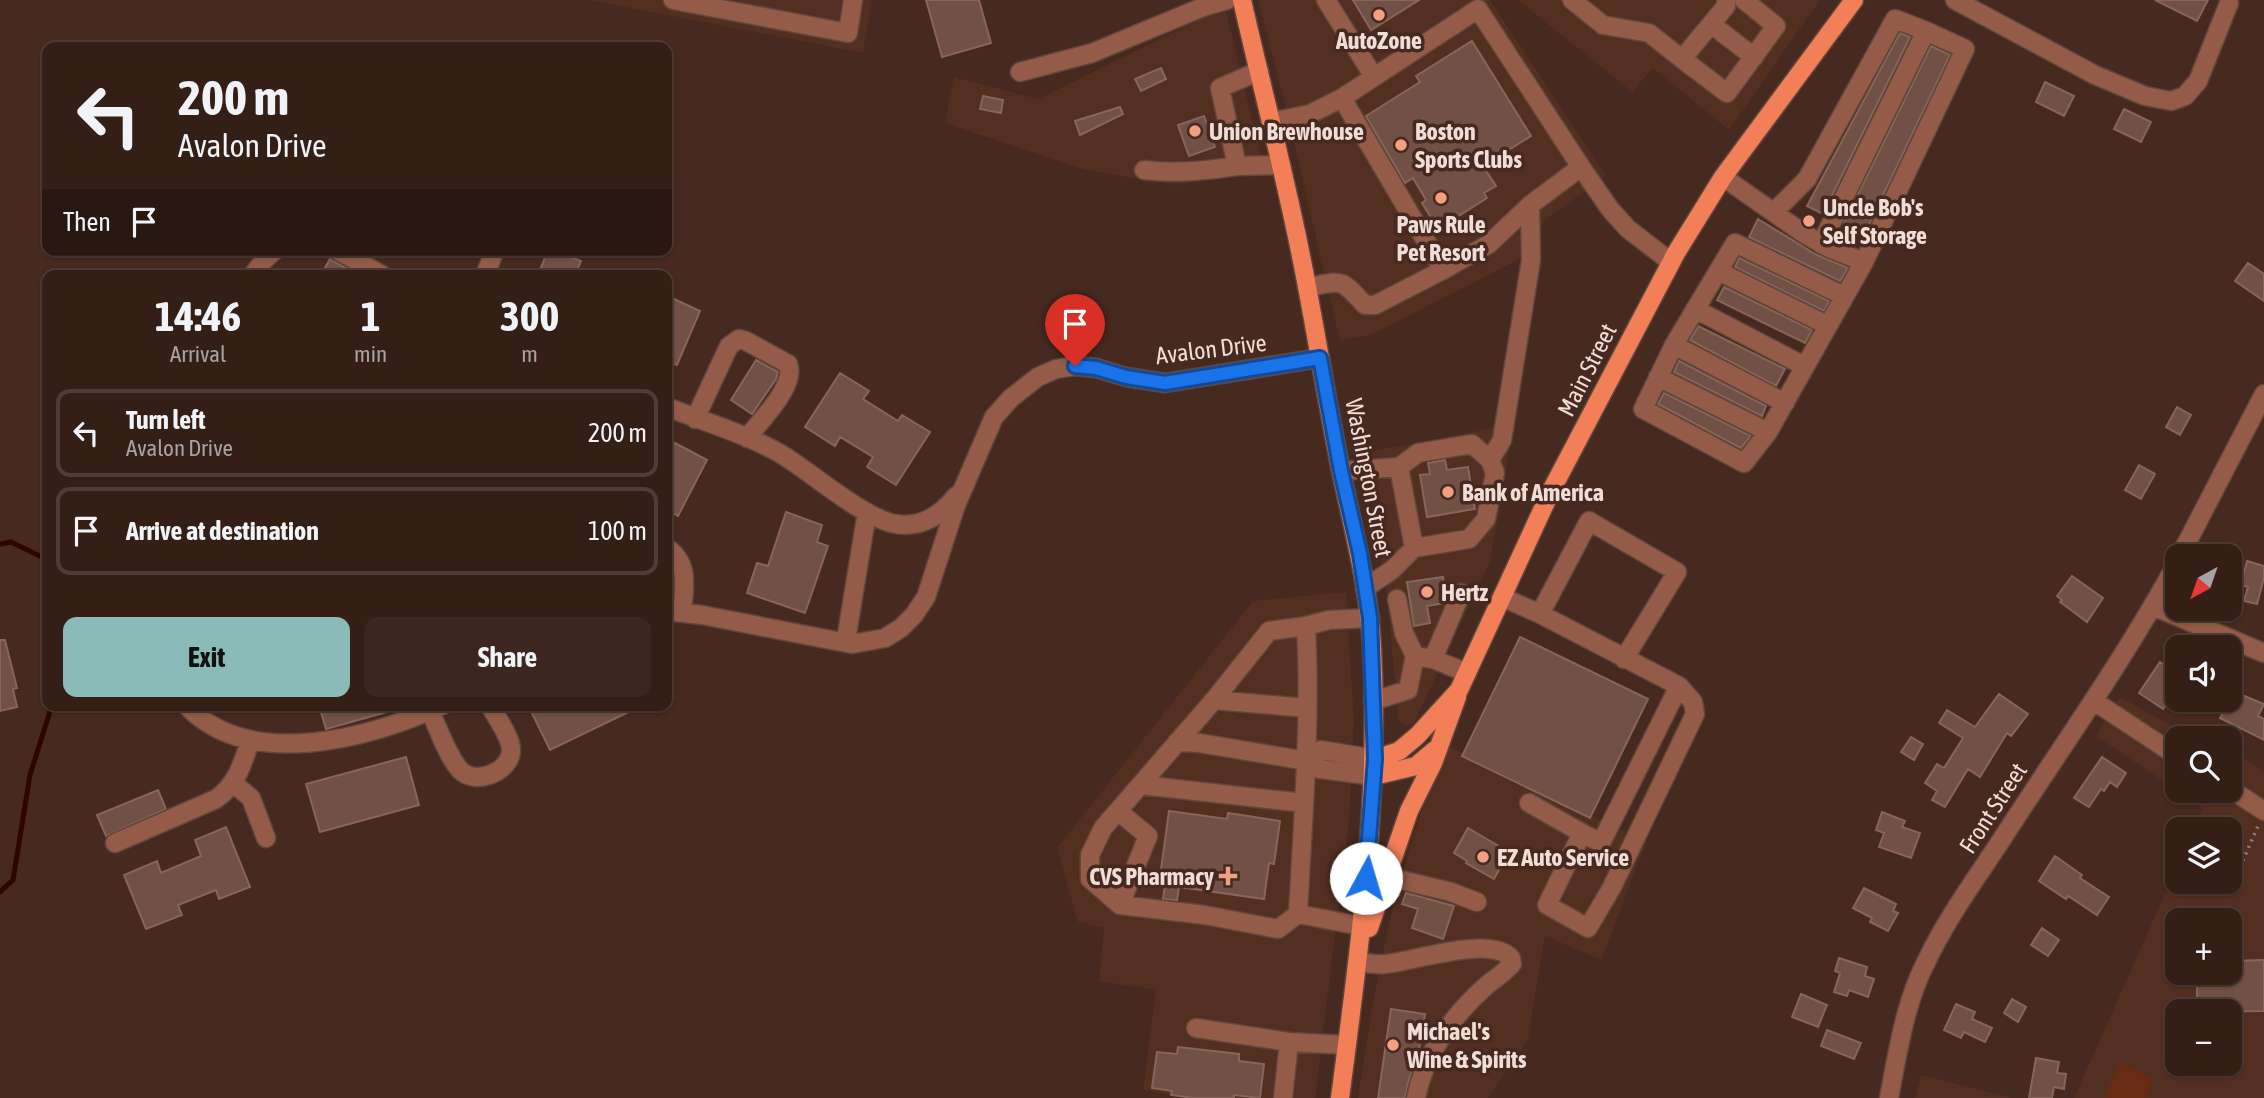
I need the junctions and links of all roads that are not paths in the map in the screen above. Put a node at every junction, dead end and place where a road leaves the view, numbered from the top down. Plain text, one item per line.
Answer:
1 (673, 0) edge
2 (853, 0) edge
3 (1227, 0) edge
4 (1242, 0) edge
5 (1326, 0) edge
6 (1572, 0) edge
7 (1726, 0) edge
8 (1744, 0) edge
9 (1854, 0) edge
10 (1955, 0) edge
11 (1200, 3) edge
12 (1475, 4) edge
13 (2229, 4) dead end
14 (1711, 24) junction
15 (1926, 31) junction
16 (1754, 57) junction
17 (1682, 59) junction
18 (1259, 71) junction
19 (1020, 72) dead end
20 (1374, 77) junction
21 (1342, 98) junction
22 (1271, 122) junction
23 (1281, 165) junction
24 (1237, 166) junction
25 (1581, 167) junction
26 (1144, 170) dead end
27 (1723, 177) junction
28 (1530, 205) junction
29 (1774, 212) junction
30 (1821, 244) junction
31 (268, 256) edge
32 (348, 256) edge
33 (1671, 262) junction
34 (1864, 262) junction
35 (257, 270) edge
36 (373, 270) edge
37 (1443, 270) junction
38 (1718, 271) junction
39 (1307, 288) junction
40 (1844, 296) junction
41 (1695, 309) junction
42 (1827, 326) junction
43 (1674, 345) junction
44 (1320, 358) junction
45 (1804, 366) junction
46 (1658, 377) junction
47 (2264, 394) edge
48 (1784, 404) junction
49 (672, 409) edge
50 (695, 419) junction
51 (1768, 432) junction
52 (747, 438) junction
53 (1490, 460) junction
54 (1399, 467) junction
55 (1341, 471) junction
56 (963, 488) junction
57 (867, 512) junction
58 (2186, 544) edge
59 (1414, 548) junction
60 (672, 552) edge
61 (2165, 584) edge
62 (1365, 588) junction
63 (1461, 593) dead end
64 (1502, 597) junction
65 (1397, 599) dead end
66 (2153, 606) junction
67 (674, 611) edge
68 (1540, 614) junction
69 (1370, 618) junction
70 (1306, 626) junction
71 (852, 644) junction
72 (2264, 653) edge
73 (1424, 657) junction
74 (1624, 659) junction
75 (1463, 682) junction
76 (1679, 686) junction
77 (1214, 700) junction
78 (1373, 701) junction
79 (2094, 701) junction
80 (1307, 708) junction
81 (192, 711) edge
82 (429, 711) edge
83 (438, 711) edge
84 (493, 711) edge
85 (250, 741) junction
86 (1177, 742) junction
87 (1440, 745) junction
88 (2165, 748) edge
89 (1307, 761) junction
90 (1374, 767) junction
91 (233, 783) junction
92 (1141, 785) junction
93 (2242, 799) edge
94 (1304, 803) junction
95 (1529, 803) dead end
96 (1118, 811) junction
97 (2262, 816) edge
98 (1582, 833) junction
99 (266, 838) dead end
100 (116, 843) dead end
101 (1385, 876) junction
102 (1477, 902) dead end
103 (1120, 905) junction
104 (1298, 914) junction
105 (1361, 926) junction
106 (1358, 962) junction
107 (1196, 1028) dead end
108 (1289, 1042) junction
109 (1347, 1045) junction
110 (1283, 1098) edge
111 (1340, 1098) edge
112 (1416, 1098) edge
113 (1889, 1098) edge

1 - 2 street
3 - 11 street
4 - 18 main road, Washington Street
5 - 20 street
6 - 17 street
7 - 14 street
8 - 16 street
9 - 27 main road, Main Street
10 - 13 street
11 - 19 street
12 - 20 street
12 - 25 street
14 - 16 street
14 - 17 street
15 - 29 street
15 - 30 street
15 - 34 street
16 - 17 street
18 - 22 main road, Washington Street
18 - 24 street
20 - 21 street
21 - 22 street
21 - 37 street
22 - 23 main road, Washington Street
23 - 24 street
23 - 39 main road, Washington Street
24 - 26 street
25 - 28 street
25 - 33 street
27 - 29 street
27 - 33 main road, Main Street
28 - 37 street
28 - 53 street
29 - 30 street
30 - 34 street
31 - 35 street
32 - 36 street
33 - 64 main road, Main Street
34 - 40 street
37 - 39 street
38 - 40 street
38 - 41 street
38 - 42 street
39 - 44 main road, Washington Street
40 - 42 street
41 - 43 street
41 - 45 street
42 - 45 street
43 - 46 street
43 - 48 street
44 - 55 main road, Washington Street
44 - 56 street, Avalon Drive
45 - 48 street
46 - 51 street
46 - 51 street
47 - 58 street
48 - 51 street
49 - 50 street, Avalon Drive
50 - 52 street, Avalon Drive
50 - 52 street
52 - 57 street, Avalon Drive
53 - 54 street
53 - 59 street
54 - 55 street
54 - 59 street
55 - 62 main road, Washington Street
56 - 57 street, Avalon Drive
56 - 71 street, Avalon Drive
57 - 71 street
59 - 62 street
60 - 67 street
61 - 66 street, Front Street
62 - 69 main road, Washington Street
63 - 73 street
64 - 68 street
64 - 75 main road, Main Street
65 - 73 street
66 - 72 street
66 - 79 street, Front Street
67 - 71 street, Avalon Drive
68 - 74 street
68 - 74 street
69 - 70 street
69 - 78 main road, Washington Street
70 - 77 street
70 - 80 street
73 - 75 street
73 - 78 street
74 - 76 street
75 - 87 main road
75 - 90 main road, Main Street
76 - 98 street
76 - 98 street
77 - 80 street
77 - 86 street
78 - 90 main road, Washington Street
79 - 88 street
79 - 113 street, Front Street
80 - 89 street
81 - 85 street
82 - 85 street
83 - 84 street
85 - 91 street
86 - 89 street
86 - 92 street
87 - 90 main road
87 - 101 main road
89 - 90 street
89 - 94 street
90 - 105 main road, Washington Street
91 - 99 street
91 - 100 street
92 - 94 street
92 - 96 street
93 - 97 street
94 - 104 street
95 - 98 street
96 - 103 street
96 - 103 street
101 - 102 street
101 - 106 main road
103 - 104 street
104 - 105 street
105 - 106 main road, Washington Street
106 - 109 main road, Washington Street
106 - 112 street
107 - 108 street
108 - 109 street
108 - 110 street
109 - 111 main road, Washington Street

